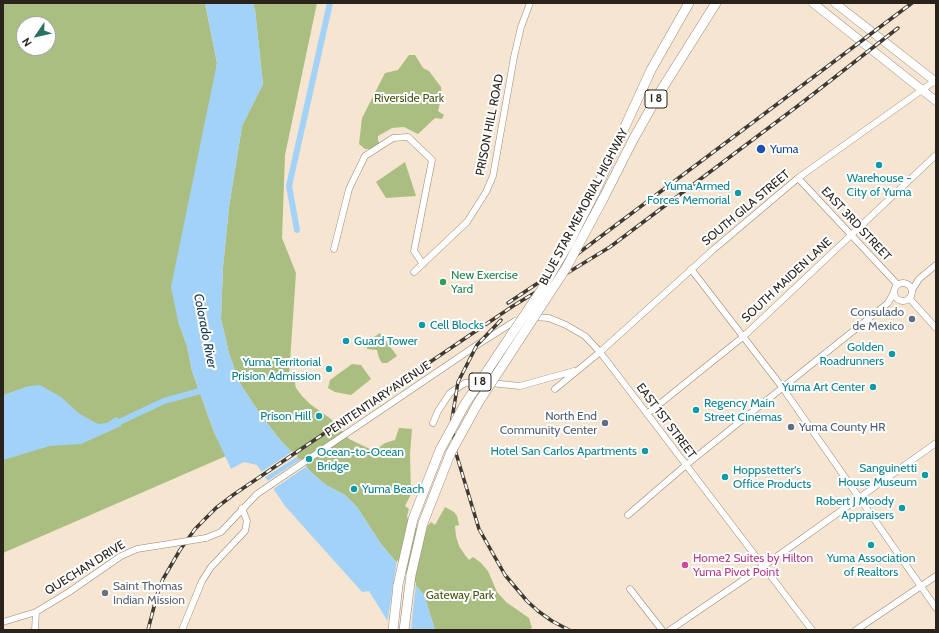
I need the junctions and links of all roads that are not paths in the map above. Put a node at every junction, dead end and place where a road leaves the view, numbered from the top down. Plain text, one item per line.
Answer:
1 (530, 3) edge
2 (689, 3) edge
3 (716, 3) edge
4 (813, 3) edge
5 (835, 3) edge
6 (843, 3) edge
7 (854, 18) junction
8 (935, 81) edge
9 (922, 90) junction
10 (936, 101) edge
11 (936, 155) edge
12 (798, 178) junction
13 (852, 235) junction
14 (334, 249) dead end
15 (423, 264) junction
16 (936, 264) edge
17 (691, 269) junction
18 (414, 272) dead end
19 (919, 279) junction
20 (907, 283) junction
21 (897, 284) junction
22 (912, 290) junction
23 (893, 294) junction
24 (909, 298) junction
25 (900, 301) junction
26 (888, 303) junction
27 (532, 316) joint
28 (936, 328) edge
29 (744, 336) junction
30 (600, 352) junction
31 (579, 369) junction
32 (782, 387) junction
33 (555, 390) dead end
34 (647, 414) junction
35 (433, 424) dead end
36 (936, 443) edge
37 (686, 465) junction
38 (859, 497) junction
39 (242, 508) junction
40 (628, 515) dead end
41 (765, 566) junction
42 (936, 576) edge
43 (921, 586) junction
44 (630, 589) dead end
45 (936, 608) edge
46 (36, 612) junction
47 (3, 622) edge
48 (404, 627) edge
49 (35, 630) edge
50 (182, 630) edge
51 (393, 630) edge
52 (662, 630) edge
53 (670, 630) edge
54 (812, 630) edge
55 (856, 630) edge

1 - 15 street, PRISON HILL ROAD
2 - 51 highway, BLUE STAR MEMORIAL HIGHWAY / I 8, bridge
3 - 48 highway, BLUE STAR MEMORIAL HIGHWAY / I 8, bridge
4 - 9 main road
5 - 7 main road
6 - 7 main road
7 - 8 main road
8 - 9 street, SOUTH GILA STREET
9 - 10 main road
9 - 12 street, SOUTH GILA STREET
11 - 13 street, SOUTH MAIDEN LANE
12 - 13 street, EAST 3RD STREET
12 - 17 street, SOUTH GILA STREET
13 - 21 street, EAST 3RD STREET
13 - 29 street, SOUTH MAIDEN LANE
14 - 15 street
15 - 18 street, PRISON HILL ROAD
16 - 19 street
17 - 29 street
17 - 30 street, SOUTH GILA STREET
19 - 20 street
19 - 22 street
20 - 21 street
20 - 22 street
21 - 23 street
22 - 24 street
23 - 25 street
23 - 26 street
24 - 25 street
24 - 28 street
25 - 26 street
26 - 32 street
27 - 30 street, EAST 1ST STREET
27 - 39 street, PENITENTIARY AVENUE
29 - 32 street
29 - 34 street, SOUTH MAIDEN LANE
30 - 31 street, SOUTH GILA STREET
30 - 34 street, EAST 1ST STREET
31 - 33 street, SOUTH GILA STREET
31 - 35 street
32 - 37 street
32 - 38 street
34 - 37 street, EAST 1ST STREET
36 - 38 street
37 - 40 street
37 - 41 street, EAST 1ST STREET
38 - 41 street
38 - 43 street
39 - 46 street, QUECHAN DRIVE, bridge
39 - 50 street
41 - 53 street
41 - 54 street, EAST 1ST STREET
42 - 43 street
43 - 45 street
43 - 55 street
44 - 52 street
46 - 47 street, QUECHAN DRIVE
46 - 49 street

